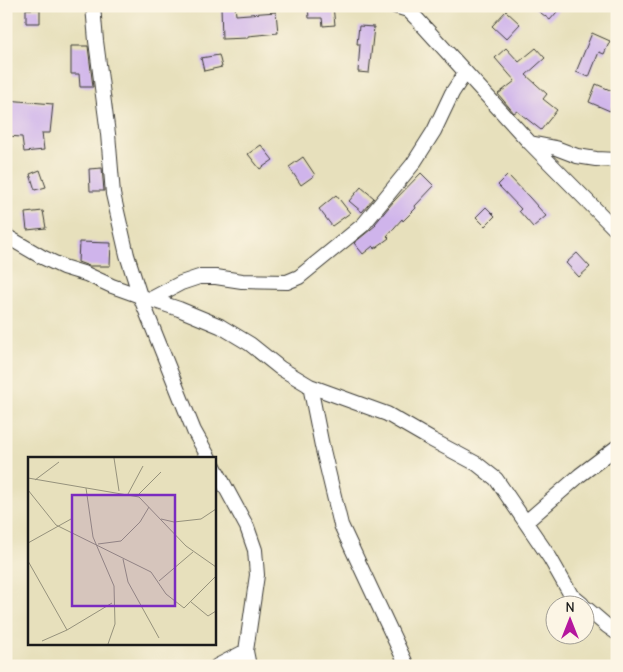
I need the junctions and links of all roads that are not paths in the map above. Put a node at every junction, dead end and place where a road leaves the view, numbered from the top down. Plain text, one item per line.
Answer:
1 (93, 6) edge
2 (395, 6) edge
3 (465, 72) junction
4 (530, 143) junction
5 (617, 160) edge
6 (617, 231) edge
7 (6, 236) edge
8 (145, 298) junction
9 (310, 386) junction
10 (617, 447) edge
11 (208, 457) edge
12 (215, 468) edge
13 (526, 522) junction
14 (570, 594) edge
15 (596, 617) edge
16 (617, 634) edge
17 (246, 651) junction
18 (217, 666) edge
19 (249, 666) edge
20 (407, 666) edge

1 - 8 street
2 - 3 street
3 - 4 street
3 - 8 street
4 - 5 street
4 - 6 street
7 - 8 street
8 - 9 street
8 - 11 street
9 - 13 street
9 - 20 street
10 - 13 street
12 - 17 street
13 - 14 street
15 - 16 street
17 - 18 street
17 - 19 street

